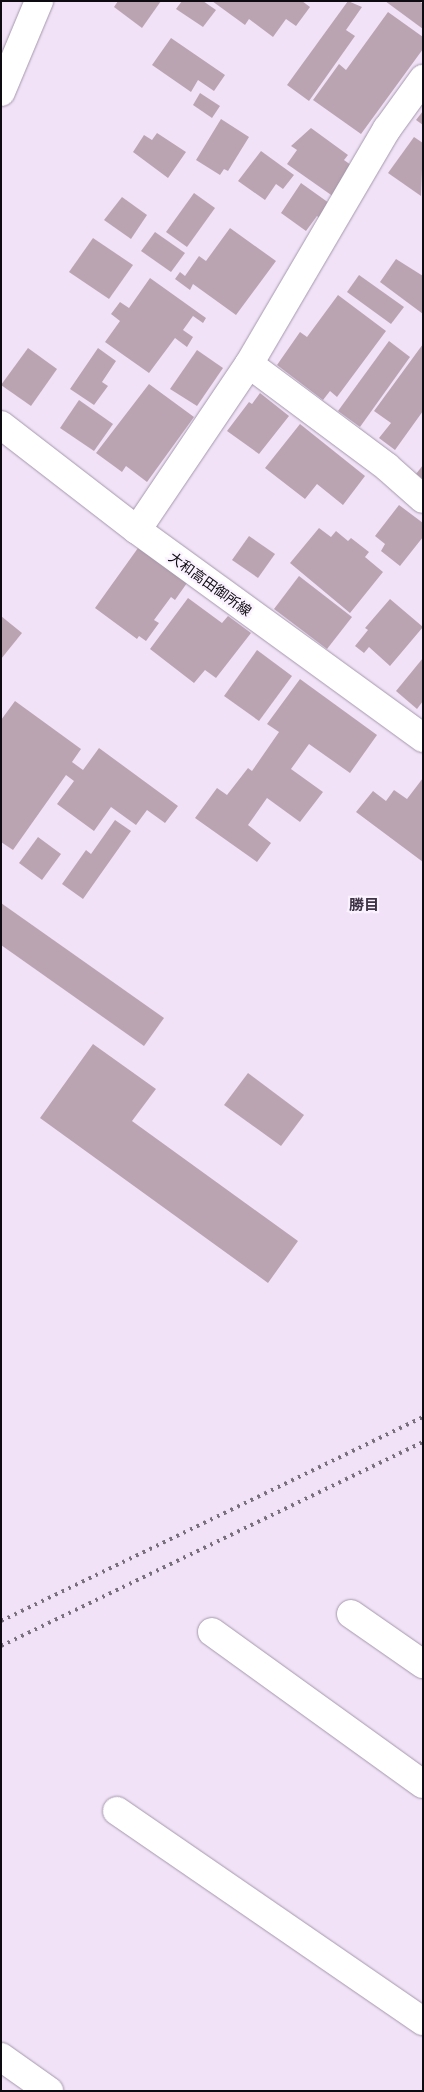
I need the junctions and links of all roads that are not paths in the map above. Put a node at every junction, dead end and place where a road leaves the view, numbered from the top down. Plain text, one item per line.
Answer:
1 (39, 1) edge
2 (423, 79) edge
3 (1, 92) edge
4 (250, 364) junction
5 (1, 425) edge
6 (423, 499) edge
7 (136, 530) junction
8 (423, 738) edge
9 (351, 1614) dead end
10 (212, 1632) dead end
11 (423, 1664) edge
12 (423, 1784) edge
13 (116, 1812) dead end
14 (423, 2020) edge
15 (1, 2057) edge
16 (50, 2091) edge

1 - 3 street
2 - 4 street
4 - 6 street
4 - 7 street
5 - 7 street, 大和高田御所線
7 - 8 street, 大和高田御所線
9 - 11 street
10 - 12 street
13 - 14 street
15 - 16 street

